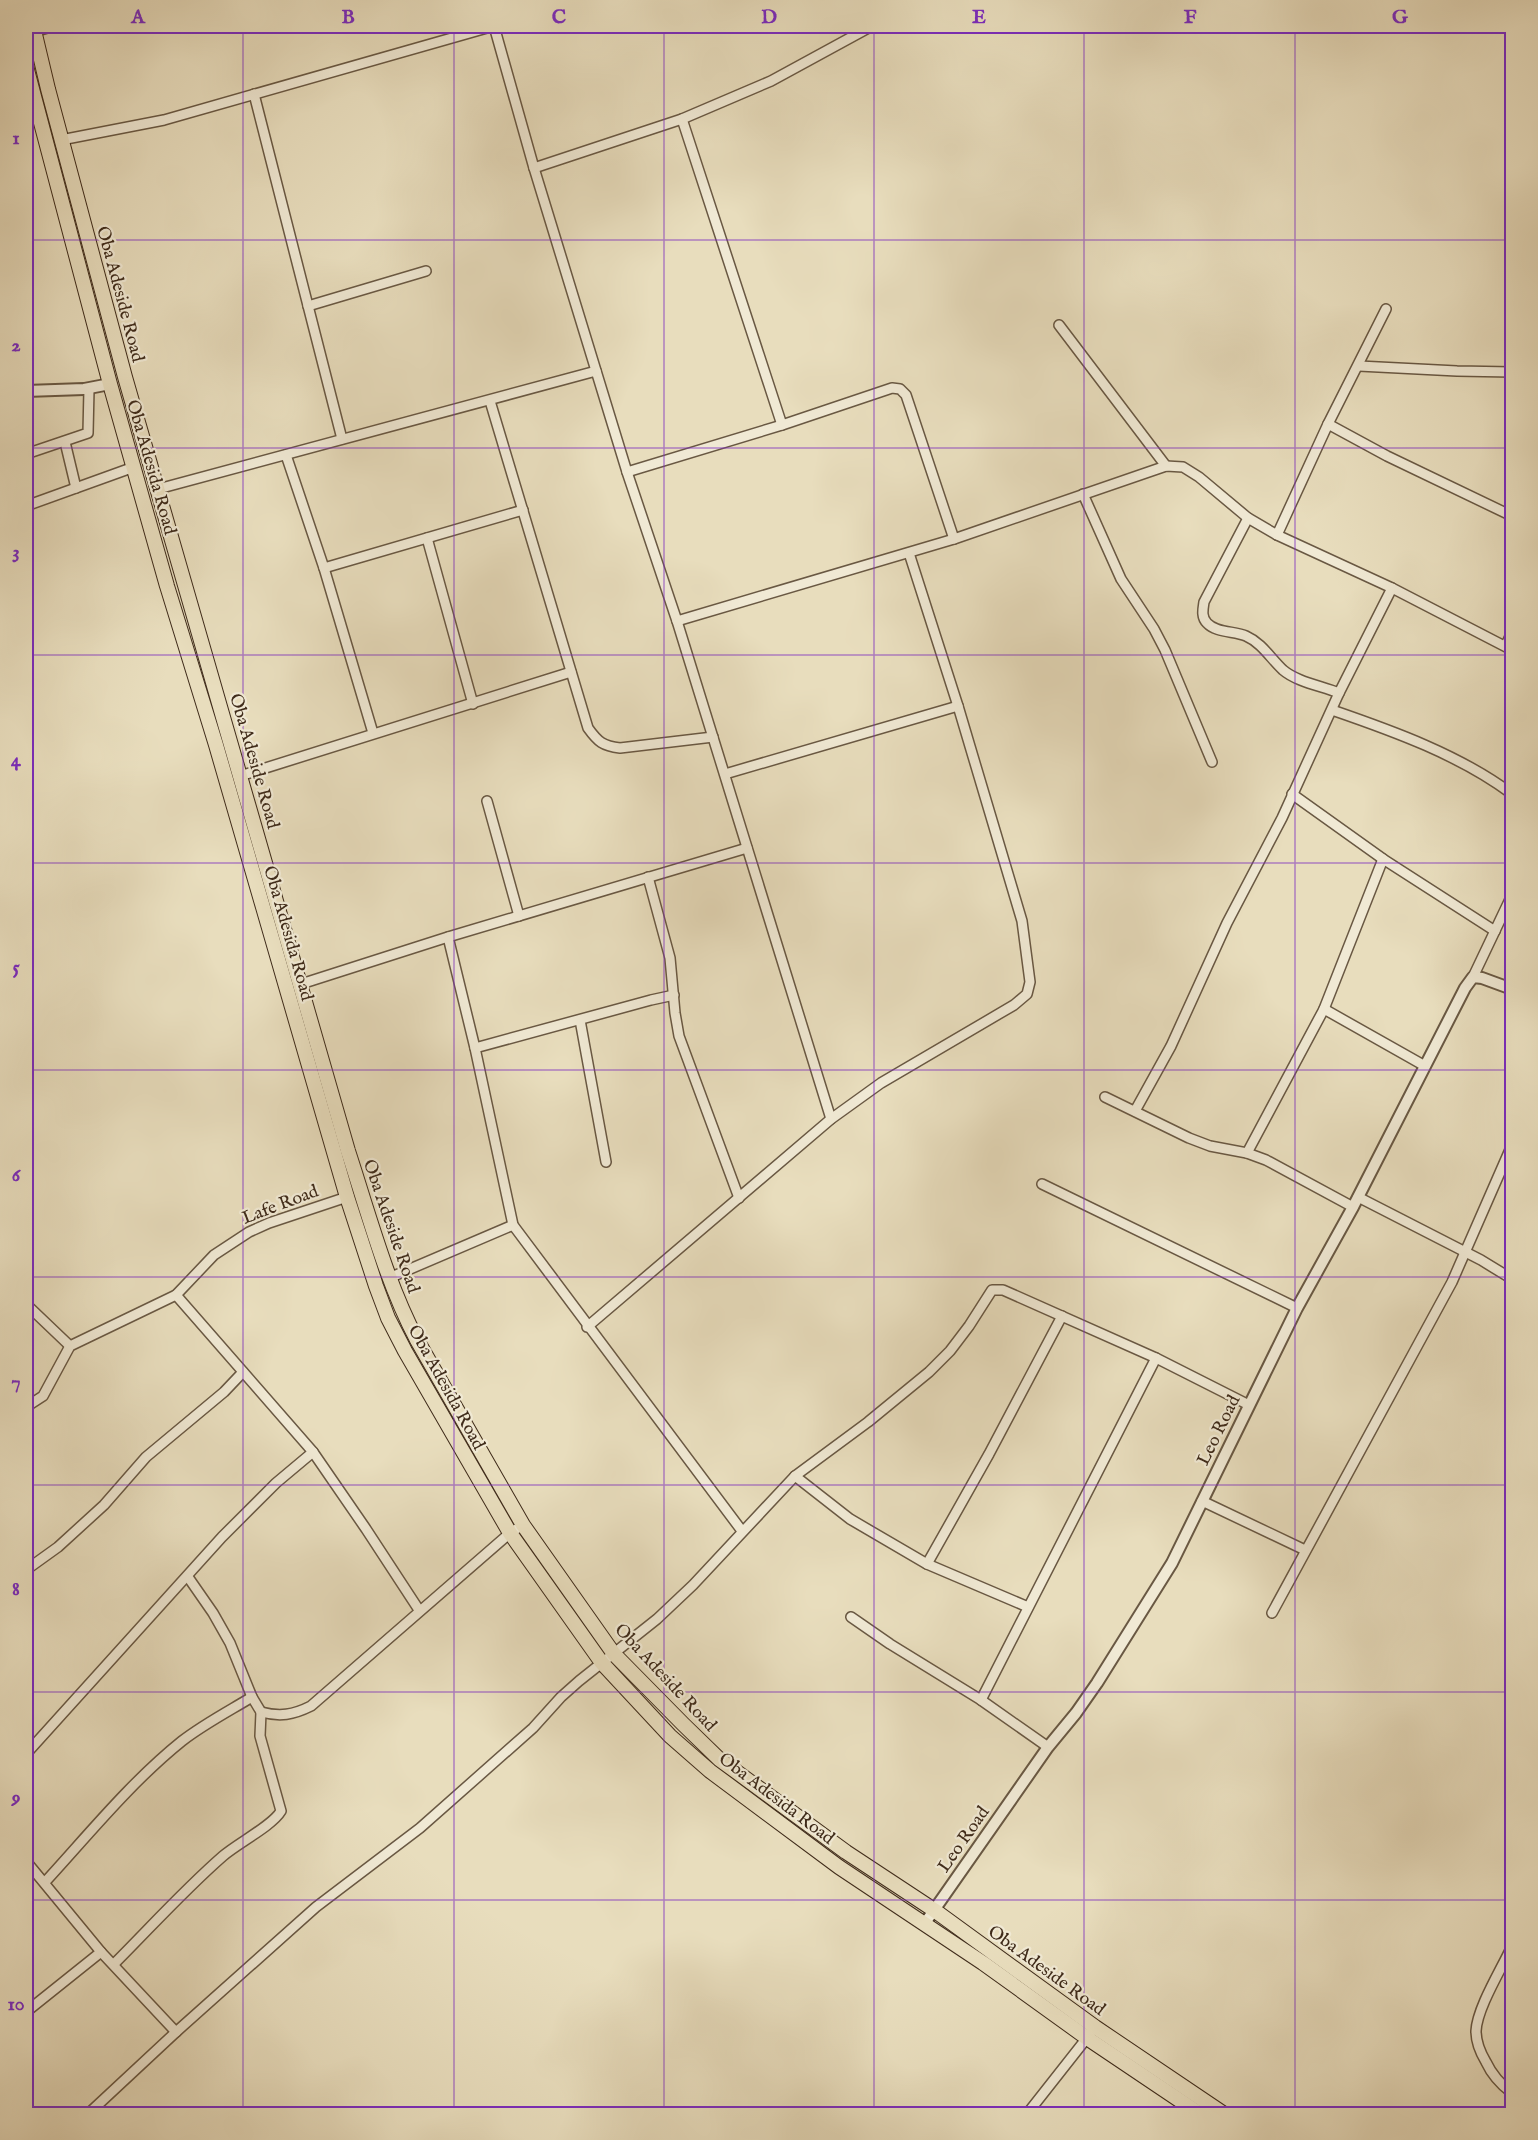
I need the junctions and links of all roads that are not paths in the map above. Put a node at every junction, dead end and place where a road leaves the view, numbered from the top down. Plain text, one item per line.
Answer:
1 (54, 26) edge
2 (494, 26) edge
3 (872, 26) edge
4 (33, 29) edge
5 (26, 66) edge
6 (254, 94) junction
7 (682, 119) junction
8 (61, 140) junction
9 (534, 168) junction
10 (426, 271) dead end
11 (308, 306) junction
12 (1386, 309) dead end
13 (1059, 325) dead end
14 (1359, 366) junction
15 (596, 371) junction
16 (1512, 372) edge
17 (110, 384) junction
18 (89, 388) junction
19 (26, 391) edge
20 (490, 400) junction
21 (1328, 424) junction
22 (782, 425) junction
23 (342, 439) junction
24 (64, 442) junction
25 (26, 454) edge
26 (285, 455) junction
27 (1166, 466) junction
28 (134, 467) junction
29 (627, 472) junction
30 (76, 488) junction
31 (158, 489) junction
32 (1083, 494) junction
33 (26, 504) edge
34 (523, 510) junction
35 (1512, 516) edge
36 (1248, 518) junction
37 (1277, 536) junction
38 (427, 538) junction
39 (954, 539) junction
40 (909, 553) junction
41 (324, 568) junction
42 (1392, 588) junction
43 (676, 621) junction
44 (1512, 632) edge
45 (1509, 648) edge
46 (571, 672) junction
47 (1339, 693) junction
48 (473, 704) junction
49 (958, 706) junction
50 (1332, 710) junction
51 (373, 732) junction
52 (713, 737) junction
53 (231, 741) junction
54 (216, 745) junction
55 (1212, 762) dead end
56 (725, 774) junction
57 (240, 776) junction
58 (1512, 794) edge
59 (1292, 795) junction
60 (487, 801) dead end
61 (747, 848) junction
62 (1383, 859) junction
63 (648, 877) junction
64 (1512, 895) edge
65 (519, 916) junction
66 (1494, 931) junction
67 (448, 937) junction
68 (1473, 977) junction
69 (301, 984) junction
70 (1512, 989) edge
71 (674, 995) junction
72 (1324, 1008) junction
73 (309, 1011) junction
74 (294, 1014) junction
75 (580, 1020) junction
76 (475, 1048) junction
77 (1425, 1066) junction
78 (1105, 1097) dead end
79 (1135, 1111) junction
80 (831, 1119) junction
81 (1512, 1145) edge
82 (1248, 1153) junction
83 (606, 1162) dead end
84 (1042, 1184) dead end
85 (346, 1197) junction
86 (739, 1198) junction
87 (1355, 1202) junction
88 (513, 1226) junction
89 (1465, 1253) junction
90 (389, 1278) junction
91 (1512, 1279) edge
92 (176, 1295) junction
93 (26, 1304) edge
94 (1297, 1308) junction
95 (1062, 1316) junction
96 (587, 1327) junction
97 (70, 1346) junction
98 (1156, 1358) junction
99 (243, 1372) junction
100 (1249, 1405) junction
101 (26, 1407) edge
102 (313, 1452) junction
103 (795, 1476) junction
104 (1202, 1501) junction
105 (523, 1525) junction
106 (742, 1531) junction
107 (510, 1533) junction
108 (1305, 1550) junction
109 (927, 1564) junction
110 (26, 1570) edge
111 (188, 1577) junction
112 (1028, 1607) junction
113 (419, 1610) junction
114 (1272, 1613) dead end
115 (851, 1617) dead end
116 (614, 1654) junction
117 (602, 1663) junction
118 (252, 1697) junction
119 (981, 1700) junction
120 (261, 1713) junction
121 (1048, 1747) junction
122 (26, 1754) edge
123 (26, 1861) edge
124 (45, 1882) junction
125 (934, 1910) junction
126 (925, 1923) junction
127 (1512, 1946) edge
128 (101, 1952) junction
129 (114, 1965) junction
130 (26, 2012) edge
131 (176, 2032) junction
132 (1091, 2032) junction
133 (1512, 2093) edge
134 (88, 2115) edge
135 (542, 2115) edge
136 (556, 2115) edge
137 (1027, 2115) edge
138 (1200, 2115) edge
139 (1224, 2115) edge

1 - 4 street
2 - 6 street
2 - 9 street
3 - 7 street
4 - 8 main road, Oba Adeside Road
5 - 17 main road, Oba Adesida Road
6 - 8 street
6 - 11 street
7 - 9 street
7 - 22 street
8 - 31 main road, Oba Adeside Road
9 - 15 street
10 - 11 street
11 - 23 street
12 - 14 street
13 - 27 street
14 - 16 street
14 - 21 street
15 - 20 street
15 - 29 street
17 - 18 street
17 - 28 main road, Oba Adesida Road
18 - 19 street
18 - 24 street
20 - 23 street
20 - 34 street
21 - 35 street
21 - 37 street
22 - 29 street
22 - 39 street
23 - 26 street
24 - 25 street
24 - 30 street
26 - 31 street
26 - 41 street
27 - 32 street
27 - 36 street
28 - 30 street
28 - 54 main road, Oba Adesida Road
29 - 43 street
30 - 33 street
31 - 53 main road, Oba Adeside Road
32 - 39 street
32 - 55 street
34 - 38 street
34 - 46 street
36 - 37 street
36 - 47 street
37 - 42 street
38 - 41 street
38 - 48 street
39 - 40 street
40 - 43 street
40 - 49 street
41 - 51 street
42 - 45 street
42 - 47 street
43 - 52 street
44 - 45 street
46 - 48 street
46 - 52 street
47 - 50 street
48 - 51 street
49 - 56 street
49 - 80 street
50 - 58 street
50 - 59 street
51 - 57 street
52 - 56 street
53 - 54 main road
53 - 57 main road, Oba Adeside Road
54 - 74 main road, Oba Adesida Road
56 - 61 street
57 - 69 main road, Oba Adeside Road
59 - 62 street
59 - 79 street
60 - 65 street
61 - 63 street
61 - 80 street
62 - 66 street
62 - 72 street
63 - 65 street
63 - 71 street
64 - 66 street
65 - 67 street
66 - 68 street
67 - 69 street
67 - 76 street
68 - 70 street
68 - 77 street, Leo Road
69 - 73 main road, Oba Adeside Road
71 - 75 street
71 - 86 street
72 - 77 street
72 - 82 street
73 - 74 main road
73 - 90 main road, Oba Adeside Road
74 - 85 main road, Oba Adesida Road
75 - 76 street
75 - 83 street
76 - 88 street
77 - 87 street, Leo Road
78 - 79 street
79 - 82 street
80 - 86 street
81 - 89 street
82 - 87 street
84 - 94 street
85 - 92 street, Lafe Road
85 - 107 main road, Oba Adesida Road
86 - 96 street
87 - 89 street
87 - 94 street, Leo Road
88 - 90 street
88 - 96 street
89 - 91 street
89 - 108 street
90 - 105 main road, Oba Adeside Road
92 - 97 street
92 - 99 street
93 - 97 street
94 - 100 street, Leo Road
95 - 98 street
95 - 103 street
95 - 109 street
96 - 106 street
97 - 101 street
98 - 100 street
98 - 112 street
99 - 102 street
99 - 110 street
100 - 104 street, Leo Road
102 - 111 street
102 - 113 street
103 - 106 street
103 - 109 street
104 - 108 street
104 - 121 street, Leo Road
105 - 107 street
105 - 116 main road, Oba Adeside Road
106 - 116 street
107 - 113 street
107 - 117 main road, Oba Adesida Road
108 - 114 street
109 - 112 street
111 - 118 street
111 - 122 street
112 - 119 street
113 - 120 street
115 - 119 street
116 - 117 street
116 - 125 main road, Oba Adeside Road
117 - 126 main road, Oba Adesida Road
117 - 131 street
118 - 120 street
118 - 124 street
119 - 121 street
120 - 129 street
121 - 125 street, Leo Road
123 - 124 street
124 - 128 street
125 - 126 street, Leo Road
125 - 132 main road, Oba Adeside Road
126 - 132 main road, Oba Adesida Road
127 - 133 street
128 - 129 street
128 - 130 street
129 - 131 street
131 - 134 street
132 - 137 street
132 - 138 main road, Oba Adesida Road
132 - 139 main road, Oba Adeside Road
135 - 136 street

